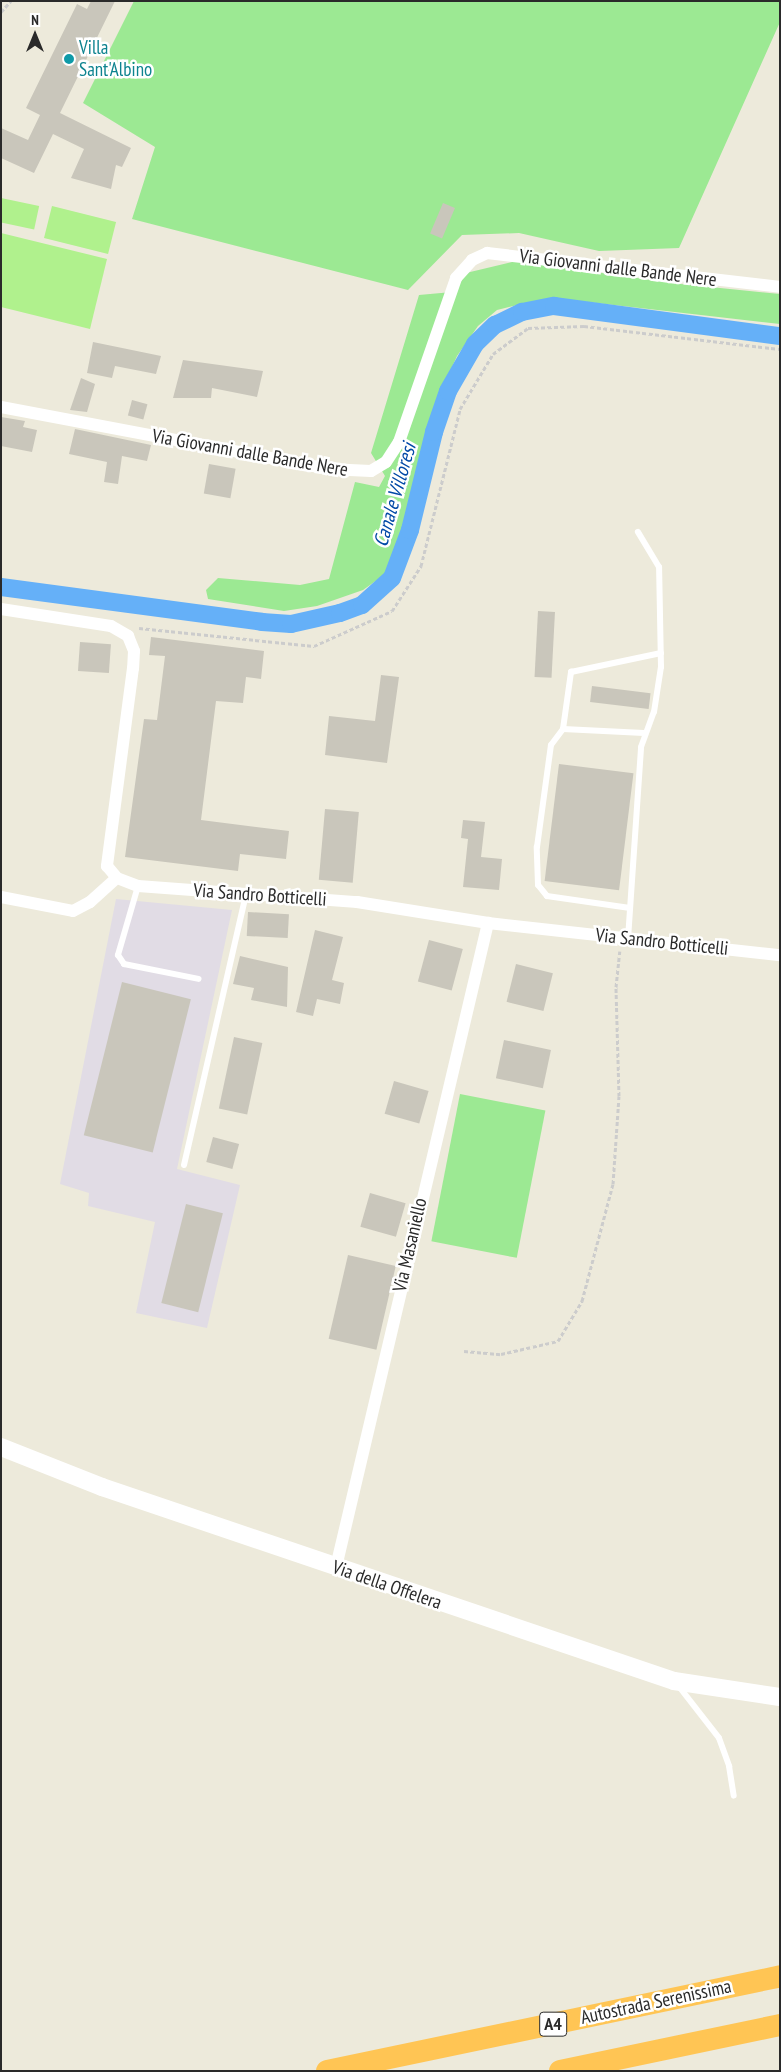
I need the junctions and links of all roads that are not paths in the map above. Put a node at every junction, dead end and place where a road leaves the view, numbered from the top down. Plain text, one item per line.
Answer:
1 (780, 287) edge
2 (1, 407) edge
3 (638, 532) dead end
4 (1, 610) edge
5 (661, 653) junction
6 (563, 729) junction
7 (644, 733) junction
8 (117, 878) junction
9 (138, 886) junction
10 (246, 894) junction
11 (1, 897) edge
12 (630, 908) junction
13 (488, 923) junction
14 (625, 939) junction
15 (780, 955) edge
16 (199, 979) dead end
17 (184, 1164) dead end
18 (1, 1448) edge
19 (336, 1567) junction
20 (674, 1681) junction
21 (780, 1697) edge
22 (734, 1796) dead end
23 (780, 1976) edge
24 (780, 2025) edge
25 (327, 2071) edge
26 (560, 2071) edge

1 - 2 street, Via Giovanni dalle Bande Nere
3 - 5 lane
4 - 8 street
5 - 6 lane
5 - 7 lane
6 - 7 lane
6 - 12 lane
7 - 12 lane
8 - 9 street, Via Sandro Botticelli
8 - 11 street
9 - 10 street, Via Sandro Botticelli
9 - 16 lane
10 - 13 street, Via Sandro Botticelli
10 - 17 lane
12 - 14 lane
13 - 14 street, Via Sandro Botticelli
13 - 19 street, Via Masaniello
14 - 15 street, Via Sandro Botticelli
18 - 19 street, Via della Offelera
19 - 20 street, Via della Offelera
20 - 21 street, Via della Offelera
20 - 22 lane
23 - 25 highway, Autostrada Serenissima / A4
24 - 26 highway

